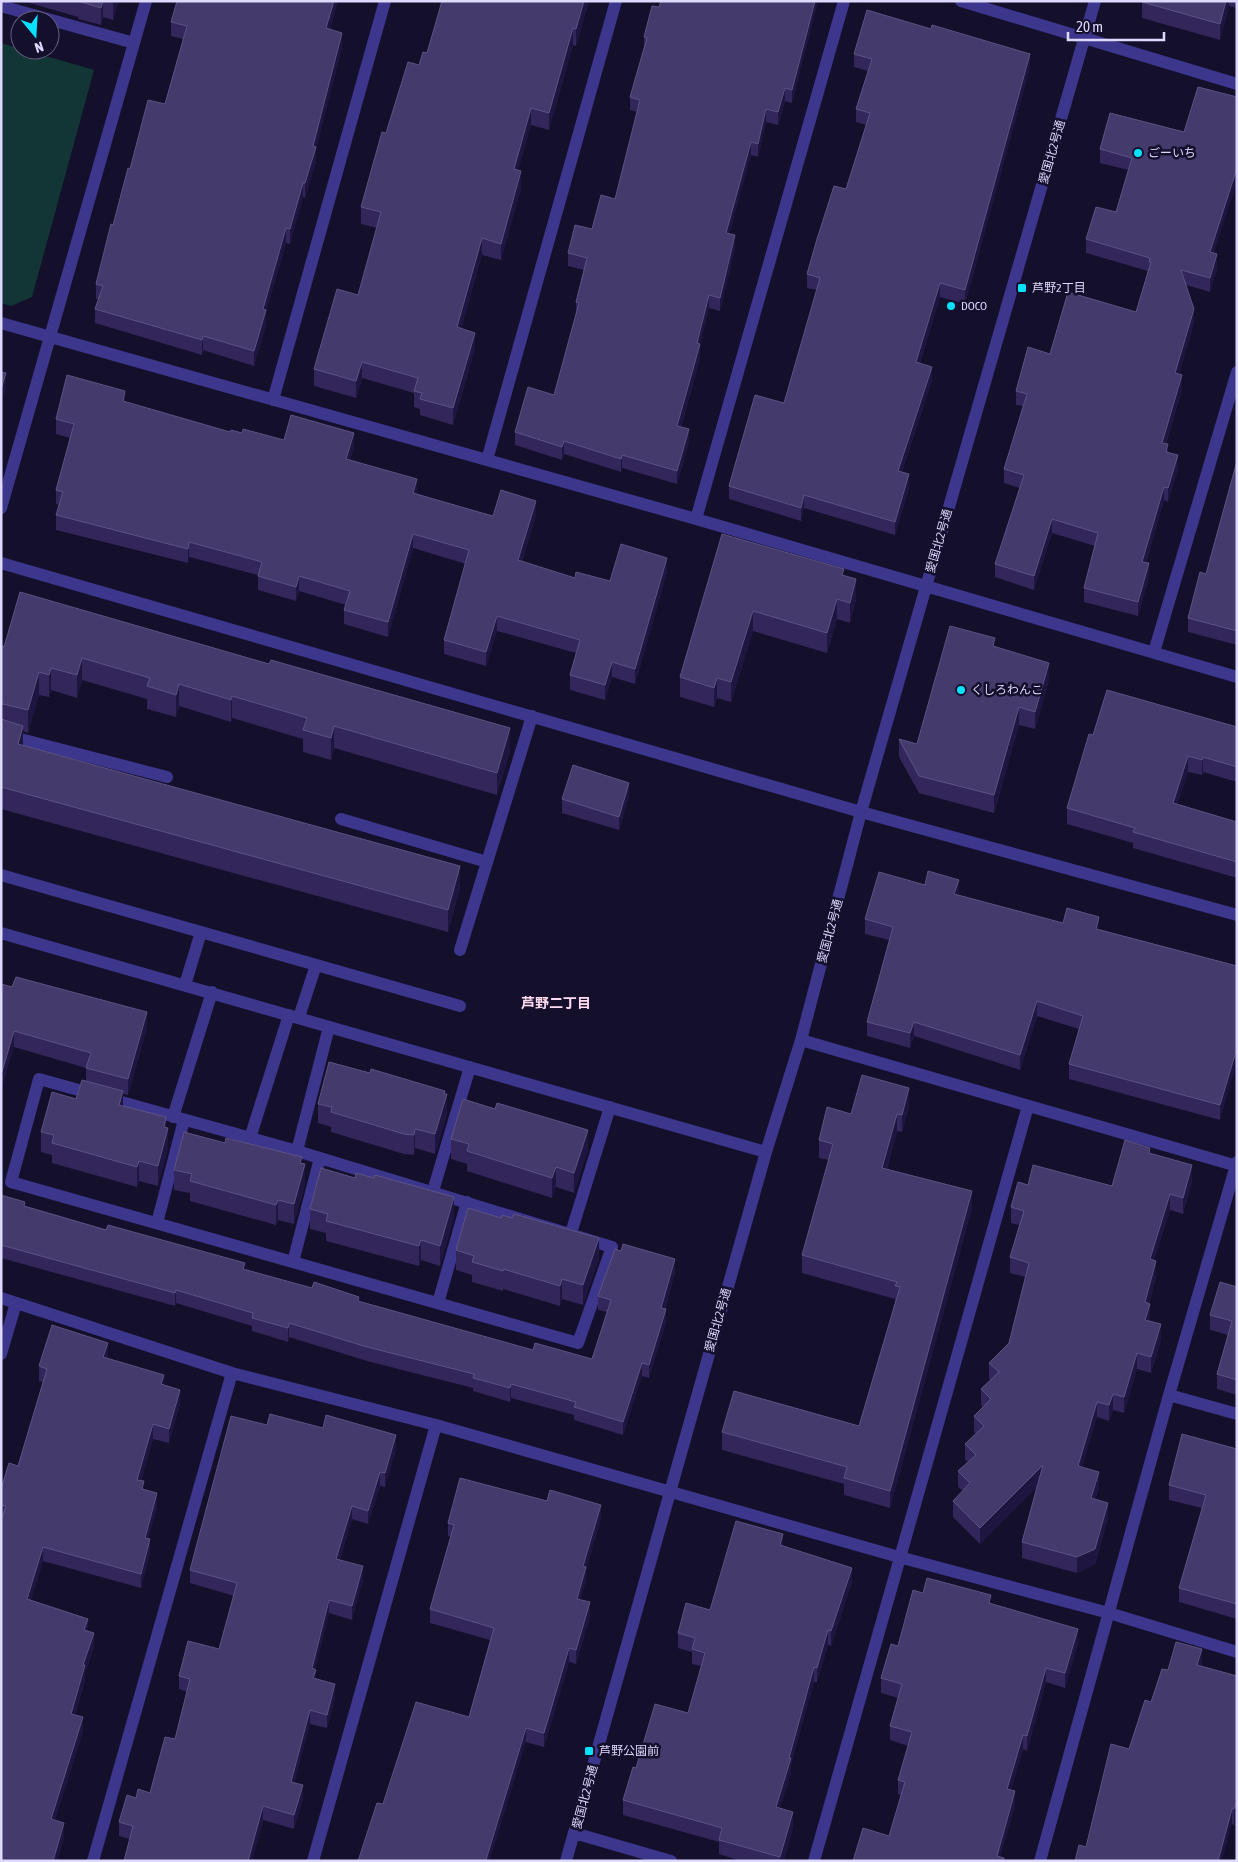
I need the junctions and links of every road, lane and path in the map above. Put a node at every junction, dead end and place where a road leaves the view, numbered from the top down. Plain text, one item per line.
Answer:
1 (146, 1) edge
2 (385, 1) edge
3 (616, 1) edge
4 (844, 1) edge
5 (961, 1) edge
6 (1095, 1) edge
7 (1, 6) edge
8 (1084, 38) junction
9 (134, 43) junction
10 (1237, 84) edge
11 (1, 323) edge
12 (50, 337) junction
13 (1237, 372) edge
14 (273, 400) junction
15 (487, 460) junction
16 (1, 508) edge
17 (696, 519) junction
18 (1, 563) edge
19 (926, 586) junction
20 (1154, 652) junction
21 (1237, 677) edge
22 (532, 716) junction
23 (1, 734) edge
24 (167, 777) dead end
25 (861, 812) junction
26 (341, 819) dead end
27 (487, 862) junction
28 (1, 875) edge
29 (1237, 915) edge
30 (201, 932) junction
31 (1, 933) edge
32 (460, 950) dead end
33 (316, 965) junction
34 (184, 985) junction
35 (212, 992) junction
36 (460, 1006) dead end
37 (294, 1016) junction
38 (329, 1026) junction
39 (801, 1040) junction
40 (470, 1067) junction
41 (1028, 1106) junction
42 (610, 1107) junction
43 (178, 1118) junction
44 (250, 1138) junction
45 (298, 1151) junction
46 (766, 1152) junction
47 (320, 1158) junction
48 (1236, 1165) edge
49 (434, 1191) junction
50 (467, 1202) junction
51 (156, 1223) junction
52 (571, 1233) junction
53 (293, 1262) junction
54 (1, 1298) edge
55 (16, 1303) junction
56 (438, 1304) junction
57 (1, 1354) edge
58 (232, 1373) junction
59 (1169, 1395) junction
60 (1237, 1414) edge
61 (436, 1425) junction
62 (670, 1491) junction
63 (899, 1556) junction
64 (1109, 1613) junction
65 (1237, 1652) edge
66 (574, 1833) junction
67 (93, 1861) edge
68 (314, 1861) edge
69 (566, 1861) edge
70 (671, 1861) edge
71 (814, 1861) edge
72 (1040, 1861) edge

1 - 9 street
2 - 14 street
3 - 15 street
4 - 17 street
5 - 8 street
6 - 8 street, 愛国北2号通
7 - 9 street
8 - 10 street
8 - 19 street, 愛国北2号通
9 - 12 street
11 - 12 street
12 - 14 street
12 - 16 street
13 - 20 street
14 - 15 street
15 - 17 street
17 - 19 street
18 - 22 street
19 - 20 street
19 - 25 street, 愛国北2号通
20 - 21 street
22 - 25 street
22 - 27 street
23 - 24 street
25 - 29 street
25 - 39 street, 愛国北2号通
26 - 27 street
27 - 32 street
28 - 30 street
30 - 33 street
30 - 34 street
31 - 34 street
33 - 36 street
33 - 37 street
34 - 35 street
35 - 37 street
35 - 43 street
37 - 38 street
37 - 44 street
38 - 40 street
38 - 45 street
39 - 41 street
39 - 46 street, 愛国北2号通
40 - 42 street
40 - 49 street
41 - 48 street
41 - 63 street
42 - 46 street
42 - 52 street
43 - 44 street
43 - 51 street
43 - 51 street
44 - 45 street
45 - 47 street
46 - 62 street, 愛国北2号通
47 - 49 street
47 - 53 street
48 - 59 street
49 - 50 street
50 - 52 street
50 - 56 street
51 - 53 street
52 - 56 street
53 - 56 street
54 - 55 street
55 - 57 street
55 - 58 street
58 - 61 street
58 - 67 street
59 - 60 street
59 - 64 street
61 - 62 street
61 - 68 street
62 - 63 street
62 - 66 street, 愛国北2号通
63 - 64 street
63 - 71 street
64 - 65 street
64 - 72 street
66 - 69 street, 愛国北2号通
66 - 70 street

